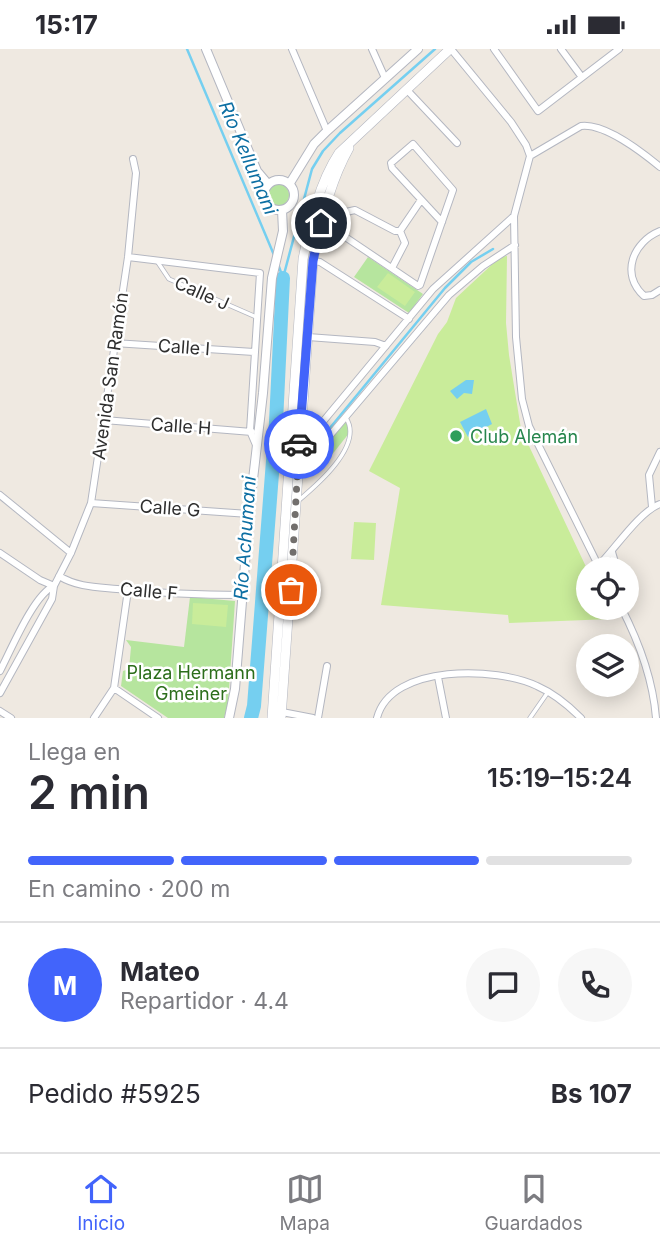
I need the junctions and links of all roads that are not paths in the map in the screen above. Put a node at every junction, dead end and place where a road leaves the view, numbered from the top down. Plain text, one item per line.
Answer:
1 (206, 49) edge
2 (292, 49) edge
3 (372, 49) edge
4 (418, 49) edge
5 (451, 49) edge
6 (494, 49) edge
7 (561, 49) edge
8 (619, 49) edge
9 (581, 76) junction
10 (384, 78) junction
11 (407, 90) junction
12 (327, 131) junction
13 (457, 143) dead end
14 (530, 156) junction
15 (133, 159) dead end
16 (660, 167) edge
17 (289, 183) junction
18 (268, 184) junction
19 (421, 200) junction
20 (282, 210) junction
21 (514, 216) junction
22 (442, 222) junction
23 (321, 224) junction
24 (400, 231) junction
25 (660, 231) edge
26 (515, 245) junction
27 (128, 257) junction
28 (156, 260) junction
29 (308, 260) junction
30 (392, 268) junction
31 (660, 290) edge
32 (256, 317) junction
33 (409, 319) junction
34 (303, 337) junction
35 (114, 343) junction
36 (386, 347) junction
37 (254, 352) junction
38 (346, 418) junction
39 (104, 420) junction
40 (253, 432) junction
41 (295, 444) junction
42 (660, 452) edge
43 (293, 473) junction
44 (0, 495) edge
45 (296, 502) junction
46 (91, 503) junction
47 (660, 504) edge
48 (652, 507) junction
49 (249, 514) junction
50 (612, 552) junction
51 (0, 553) edge
52 (71, 554) junction
53 (594, 557) edge
54 (608, 557) edge
55 (613, 557) edge
56 (288, 565) junction
57 (59, 576) junction
58 (54, 586) junction
59 (128, 590) junction
60 (242, 595) junction
61 (628, 620) edge
62 (327, 666) dead end
63 (1, 668) edge
64 (11, 673) junction
65 (438, 677) junction
66 (114, 688) junction
67 (548, 692) junction
68 (0, 693) edge
69 (0, 711) edge
70 (277, 715) edge
71 (11, 718) edge
72 (94, 718) edge
73 (158, 718) edge
74 (229, 718) edge
75 (316, 718) edge
76 (377, 718) edge
77 (446, 718) edge
78 (530, 718) edge
79 (581, 718) edge
80 (656, 718) edge

1 - 18 street
2 - 12 street
3 - 10 street
4 - 10 street
5 - 11 main road
5 - 14 street
6 - 9 street
7 - 9 street
8 - 9 street
10 - 12 street
11 - 13 street
11 - 23 main road
12 - 17 street
14 - 16 street
14 - 21 street
15 - 27 street, Avenida San Ramón
17 - 18 street
17 - 20 street
18 - 20 street
19 - 22 street
19 - 22 street
19 - 24 street
20 - 40 street
21 - 26 street
21 - 33 street
22 - 30 street
23 - 24 street
23 - 29 main road
23 - 30 street
24 - 30 street
25 - 31 street
26 - 38 street
26 - 53 street
27 - 28 street
27 - 35 street, Avenida San Ramón
28 - 32 lane, Calle J
28 - 32 street
29 - 33 street
29 - 34 main road
32 - 37 street
33 - 36 street
34 - 36 street
34 - 41 main road
35 - 37 street, Calle I
35 - 39 street, Avenida San Ramón
36 - 41 street
37 - 40 street
38 - 43 street
38 - 45 lane
39 - 40 street, Calle H
39 - 46 street, Avenida San Ramón
40 - 49 street
41 - 43 main road
42 - 48 street
43 - 45 main road
43 - 56 main road
44 - 52 street
45 - 56 main road
46 - 49 street, Calle G
46 - 52 street, Avenida San Ramón
47 - 48 street
48 - 50 street
49 - 60 street
50 - 54 street
50 - 55 street
51 - 58 street
52 - 57 street, Avenida San Ramón
56 - 70 main road
57 - 58 street, Avenida San Ramón
57 - 59 street, Calle F
58 - 63 street, Avenida San Ramón
58 - 64 street, Avenida San Ramón
59 - 60 street, Calle F
59 - 66 street
60 - 74 street
61 - 80 street
62 - 75 street
63 - 64 street
64 - 68 street, Avenida San Ramón
65 - 67 street
65 - 76 street
65 - 77 street
66 - 72 street
66 - 73 street
67 - 78 lane
67 - 79 street
69 - 71 street
70 - 75 street

